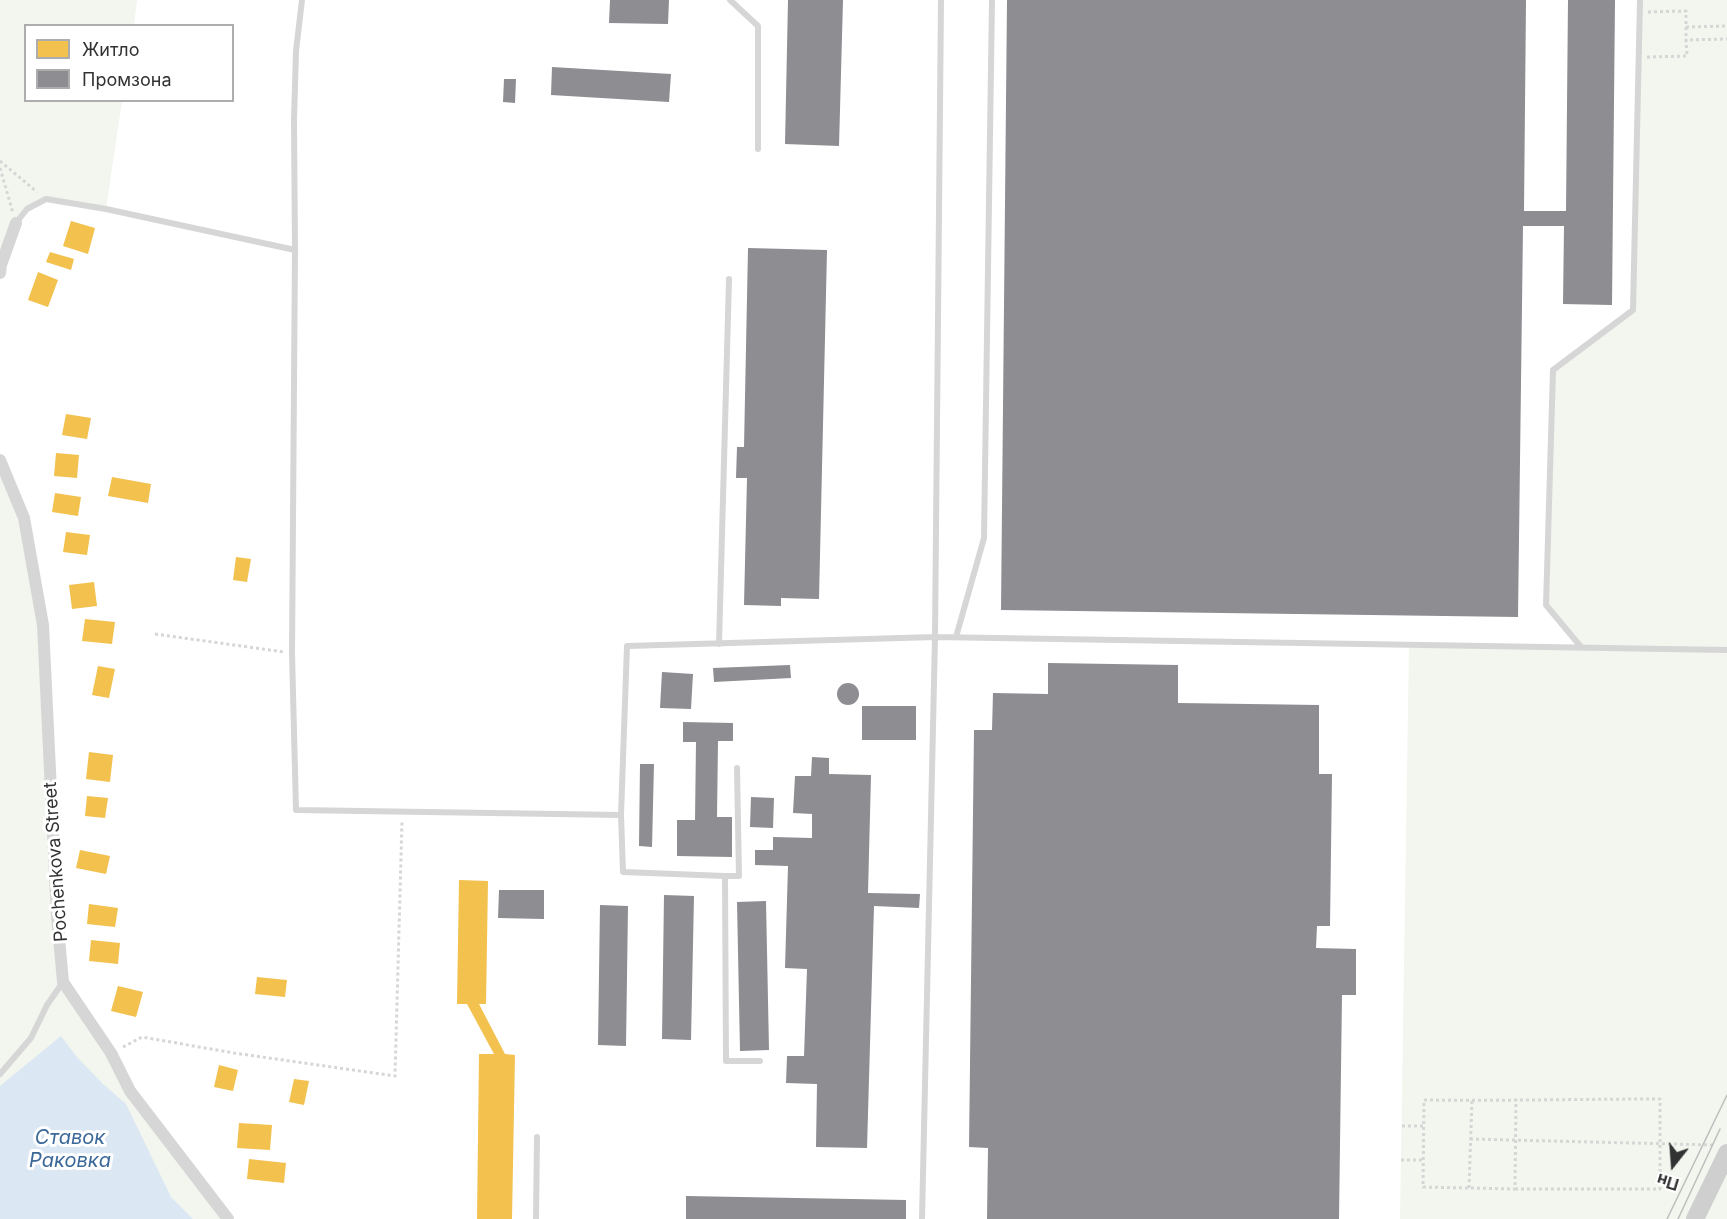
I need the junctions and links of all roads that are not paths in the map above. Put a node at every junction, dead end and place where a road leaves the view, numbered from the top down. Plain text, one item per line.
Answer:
1 (302, 0) edge
2 (730, 0) edge
3 (941, 0) edge
4 (992, 0) edge
5 (1640, 0) edge
6 (758, 149) dead end
7 (16, 223) joint
8 (295, 250) junction
9 (0, 273) edge
10 (729, 279) dead end
11 (0, 460) edge
12 (935, 637) junction
13 (956, 637) junction
14 (719, 644) junction
15 (1581, 647) junction
16 (1727, 650) edge
17 (737, 768) dead end
18 (621, 815) junction
19 (725, 876) junction
20 (63, 982) junction
21 (760, 1061) dead end
22 (0, 1074) edge
23 (537, 1137) dead end
24 (1721, 1149) edge
25 (228, 1219) edge
26 (536, 1219) edge
27 (922, 1219) edge
28 (1695, 1219) edge

1 - 8 lane
2 - 6 lane
3 - 12 lane
4 - 13 lane
5 - 15 lane
7 - 8 lane
7 - 9 street
8 - 18 lane
10 - 14 lane
11 - 20 street, Pochenkova Street
12 - 13 lane
12 - 14 lane
12 - 27 lane
13 - 15 lane
14 - 18 lane
15 - 16 lane
17 - 19 lane
18 - 19 lane
19 - 21 lane
20 - 22 lane
20 - 25 street, Pochenkova Street
23 - 26 lane
24 - 28 main road

